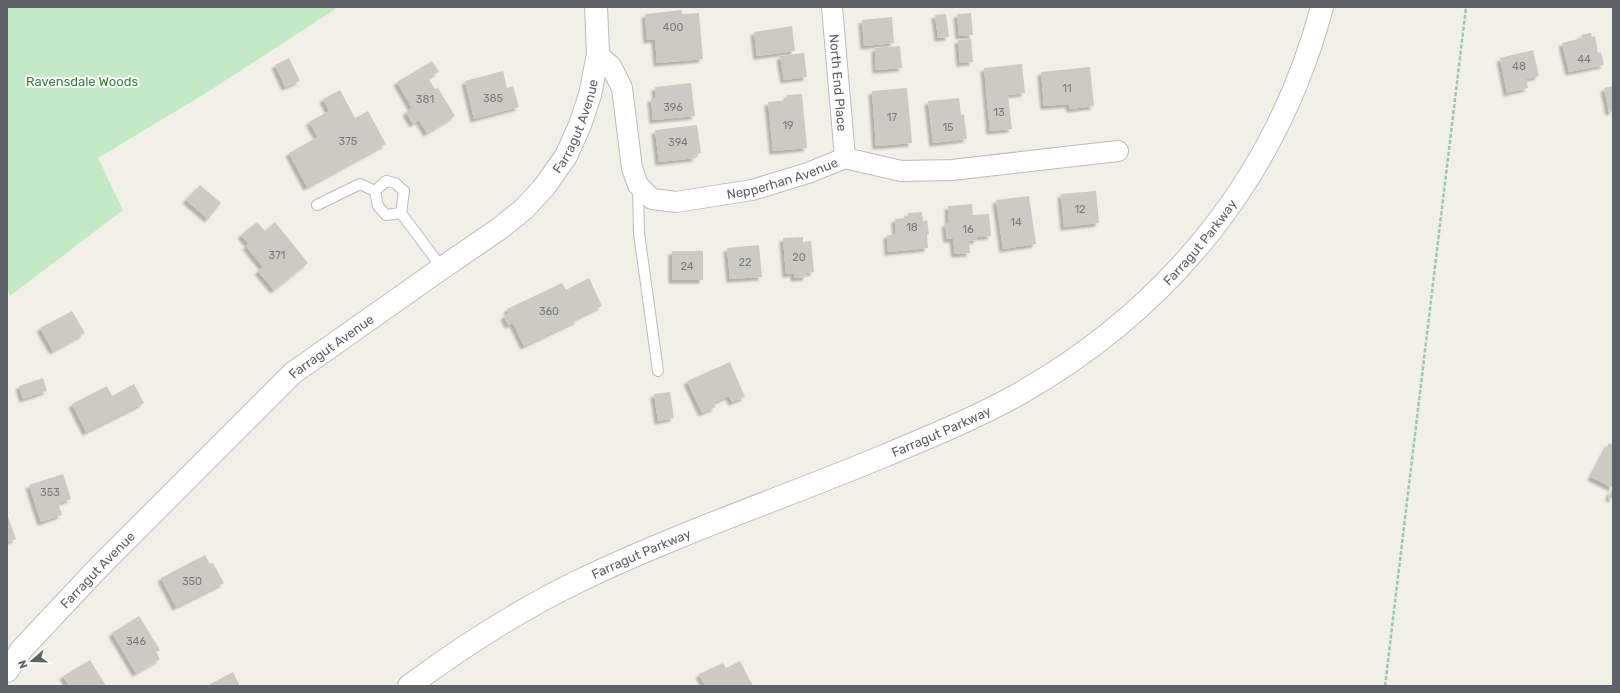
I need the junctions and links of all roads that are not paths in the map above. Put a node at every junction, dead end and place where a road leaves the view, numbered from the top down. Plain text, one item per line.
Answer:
1 (596, 7) edge
2 (832, 7) edge
3 (1322, 7) edge
4 (598, 54) junction
5 (1118, 151) dead end
6 (845, 158) junction
7 (638, 185) junction
8 (375, 191) junction
9 (317, 205) dead end
10 (401, 213) junction
11 (442, 268) junction
12 (658, 371) dead end
13 (7, 671) edge
14 (409, 686) edge

1 - 4 main road, Farragut Avenue
2 - 6 street, North End Place
3 - 14 main road, Farragut Parkway
4 - 7 street, Nepperhan Avenue
4 - 11 main road, Farragut Avenue
5 - 6 street, Nepperhan Avenue
6 - 7 street, Nepperhan Avenue
7 - 12 lane
8 - 9 lane
8 - 10 lane
8 - 10 lane
10 - 11 lane
11 - 13 main road, Farragut Avenue

